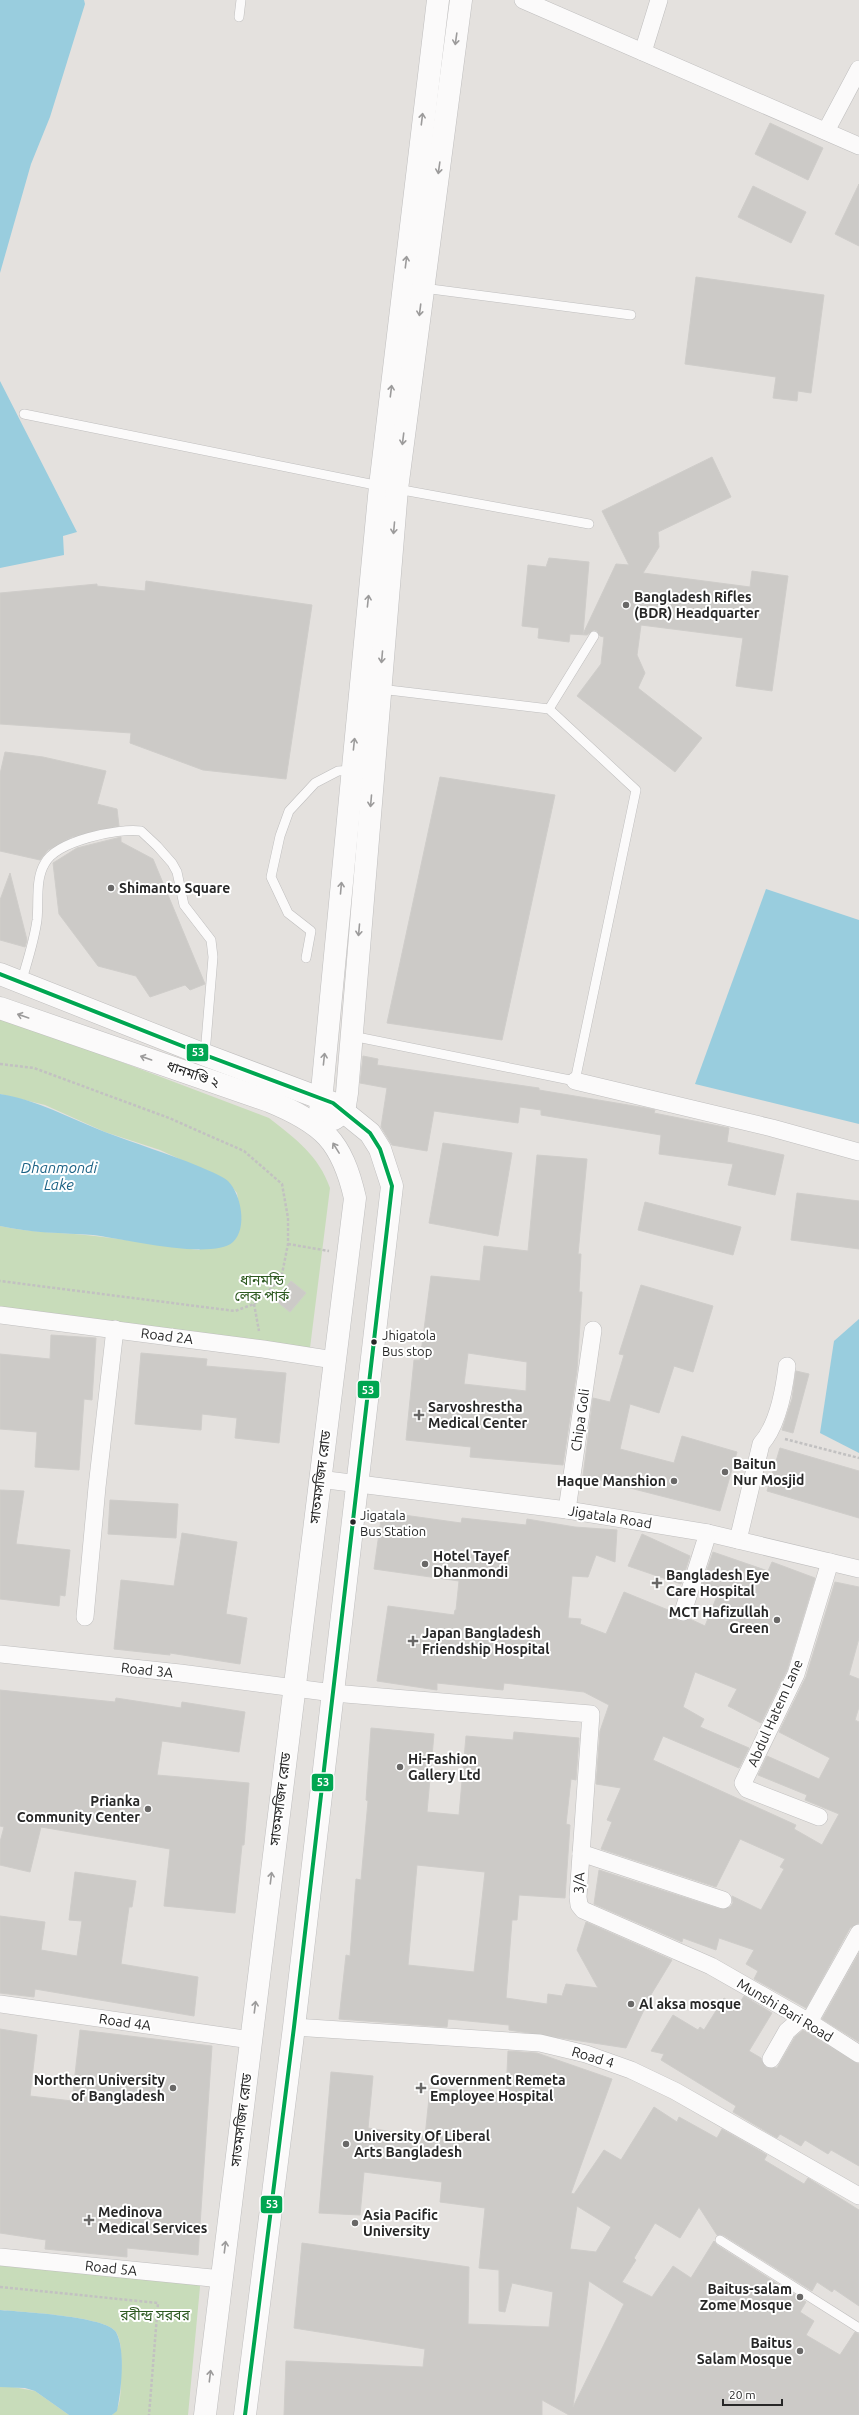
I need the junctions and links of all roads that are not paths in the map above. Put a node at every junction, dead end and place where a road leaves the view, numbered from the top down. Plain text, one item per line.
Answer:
1 (241, 0) edge
2 (438, 0) edge
3 (461, 0) edge
4 (523, 0) edge
5 (659, 0) edge
6 (238, 17) dead end
7 (643, 52) junction
8 (859, 69) edge
9 (826, 131) junction
10 (859, 146) edge
11 (423, 288) junction
12 (631, 315) dead end
13 (24, 414) dead end
14 (388, 487) junction
15 (589, 524) dead end
16 (594, 636) dead end
17 (370, 688) junction
18 (549, 709) junction
19 (352, 770) junction
20 (373, 771) junction
21 (306, 958) dead end
22 (0, 974) edge
23 (21, 983) junction
24 (0, 1008) edge
25 (350, 1036) junction
26 (205, 1056) junction
27 (575, 1081) junction
28 (320, 1098) junction
29 (344, 1112) junction
30 (320, 1128) junction
31 (859, 1152) edge
32 (352, 1183) joint
33 (0, 1315) edge
34 (115, 1329) junction
35 (593, 1330) dead end
36 (334, 1360) junction
37 (787, 1366) dead end
38 (319, 1479) junction
39 (358, 1483) junction
40 (567, 1510) junction
41 (708, 1533) junction
42 (738, 1540) junction
43 (830, 1562) junction
44 (859, 1569) edge
45 (683, 1612) dead end
46 (85, 1617) dead end
47 (0, 1654) edge
48 (294, 1688) junction
49 (333, 1693) junction
50 (590, 1714) joint
51 (819, 1817) dead end
52 (581, 1853) junction
53 (723, 1900) dead end
54 (859, 1933) edge
55 (711, 1966) joint
56 (0, 2004) edge
57 (806, 2020) junction
58 (294, 2027) junction
59 (251, 2040) junction
60 (859, 2054) edge
61 (771, 2060) dead end
62 (859, 2196) edge
63 (720, 2240) dead end
64 (0, 2256) edge
65 (222, 2279) junction
66 (859, 2328) edge
67 (205, 2415) edge
68 (245, 2415) edge

1 - 6 lane
14 -> 2 main road
3 -> 11 main road
4 - 7 street
5 - 7 street
7 - 9 street
8 - 9 street
9 - 10 street
11 - 12 lane
11 -> 14 main road
13 - 14 lane
14 - 15 lane
14 - 17 main road
16 - 18 lane
17 - 18 lane
19 -> 17 main road
17 - 20 main road
18 - 27 lane
19 - 20 lane
19 - 21 lane
28 -> 19 main road
20 -> 25 main road
22 - 23 main road, ধানমণ্ডি ২
23 - 26 main road, ধানমণ্ডি ২
23 - 26 lane
30 -> 24 main road, ধানমণ্ডি ২
25 - 27 lane
25 - 29 main road
26 - 28 main road, ধানমণ্ডি ২
27 - 31 street
28 - 29 main road, ধানমণ্ডি ২
28 - 30 main road
29 - 30 main road
29 - 39 main road, ধানমণ্ডি ২
32 -> 30 main road, ধানমণ্ডি ২
32 - 36 main road, সাতমসজিদ রোড
33 - 34 street, Road 2A
34 - 36 street, Road 2A
34 - 46 street
35 - 40 street, Chipa Goli
36 - 38 main road, সাতমসজিদ রোড
37 - 42 street
38 - 39 street, Jigatala Road
38 - 48 main road, সাতমসজিদ রোড
39 - 40 street, Jigatala Road
39 - 49 main road
40 - 41 street, Jigatala Road
41 - 42 street, Jigatala Road
41 - 45 street
42 - 43 street, Jigatala Road
43 - 44 street, Jigatala Road
43 - 51 street, Abdul Hatem Lane
47 - 48 street, Road 3A
48 - 49 street, Road 3A
59 -> 48 main road, সাতমসজিদ রোড
49 - 50 street, Road 3A
49 - 58 main road
50 - 52 street, 3/A
52 - 53 street
52 - 55 street, 3/A
54 - 57 street
55 - 57 street, Munshi Bari Road
56 - 59 street, Road 4A
57 - 60 street, Munshi Bari Road
57 - 61 street
58 - 62 street, Road 4
58 - 68 main road
65 -> 59 main road, সাতমসজিদ রোড
63 - 66 lane
64 - 65 street, Road 5A
67 -> 65 main road, সাতমসজিদ রোড

